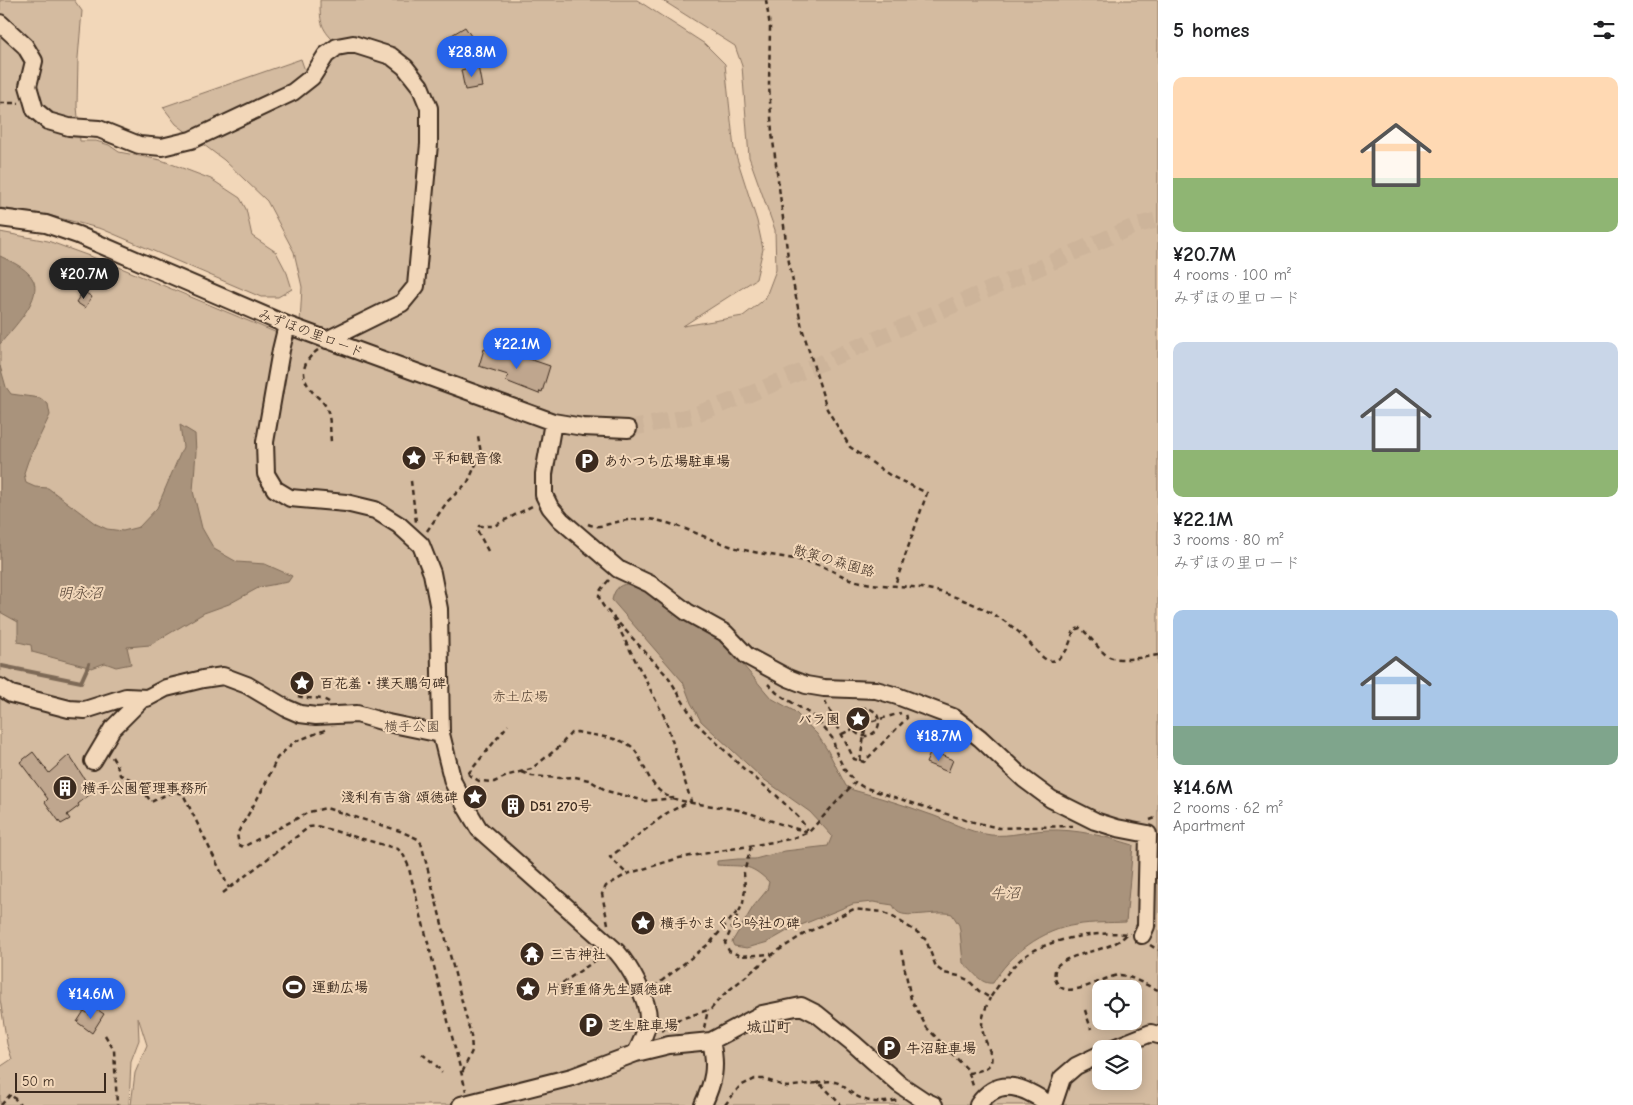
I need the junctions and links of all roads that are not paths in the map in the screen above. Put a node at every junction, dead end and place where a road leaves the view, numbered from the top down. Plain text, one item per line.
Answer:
1 (0, 23) edge
2 (0, 218) edge
3 (286, 325) junction
4 (333, 342) junction
5 (553, 422) junction
6 (628, 429) tunnel mouth
7 (0, 687) edge
8 (142, 698) junction
9 (441, 734) junction
10 (97, 755) road end
11 (1135, 934) road end
12 (1158, 1035) edge
13 (1134, 1040) edge
14 (707, 1041) junction
15 (636, 1053) junction
16 (1092, 1058) edge
17 (979, 1103) edge
18 (465, 1104) edge
19 (703, 1105) edge
20 (934, 1105) edge
21 (1051, 1105) edge

1 - 4 street
2 - 3 street, みずほの里ロード
3 - 4 street, みずほの里ロード
3 - 9 street
4 - 5 street, みずほの里ロード
5 - 6 street, みずほの里ロード
5 - 11 street
7 - 8 street
8 - 9 street
8 - 10 street
9 - 15 street
12 - 13 street
14 - 15 street
14 - 19 street
14 - 20 street
15 - 18 street
16 - 21 street
17 - 21 street

